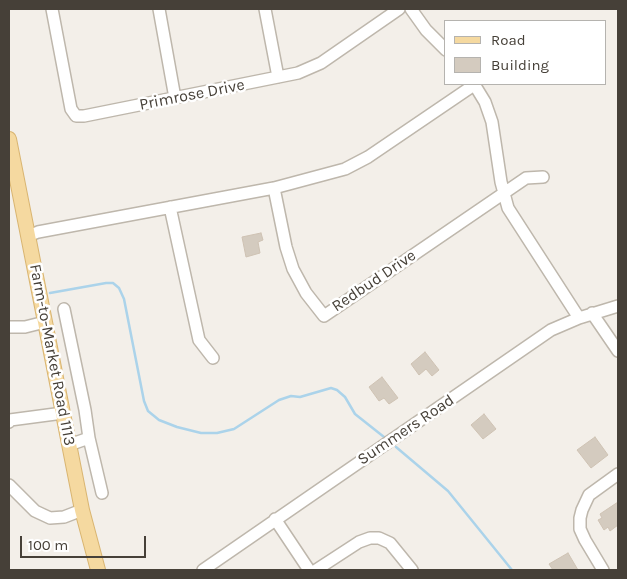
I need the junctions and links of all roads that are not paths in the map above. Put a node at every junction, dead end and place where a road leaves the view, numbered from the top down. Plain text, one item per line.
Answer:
1 (52, 9) edge
2 (159, 9) edge
3 (265, 9) edge
4 (399, 9) edge
5 (411, 9) edge
6 (444, 48) edge
7 (278, 77) junction
8 (473, 85) edge
9 (475, 85) edge
10 (175, 98) junction
11 (9, 139) edge
12 (544, 177) dead end
13 (274, 188) junction
14 (503, 193) junction
15 (170, 208) junction
16 (28, 236) junction
17 (618, 306) edge
18 (64, 309) dead end
19 (592, 314) junction
20 (579, 318) junction
21 (45, 322) junction
22 (9, 327) edge
23 (618, 351) edge
24 (213, 358) dead end
25 (63, 413) junction
26 (9, 422) edge
27 (89, 438) junction
28 (69, 444) junction
29 (618, 474) edge
30 (9, 485) edge
31 (102, 493) dead end
32 (82, 510) junction
33 (275, 520) junction
34 (98, 570) edge
35 (203, 570) edge
36 (309, 570) edge
37 (316, 570) edge
38 (412, 570) edge
39 (602, 570) edge

1 - 10 street, Primrose Drive
2 - 10 street
3 - 7 street
4 - 7 street, Primrose Drive
5 - 6 street
7 - 10 street, Primrose Drive
8 - 13 street
9 - 14 street
11 - 16 main road, Farm-to-Market Road 1113
12 - 14 street, Redbud Drive
13 - 14 street, Redbud Drive
13 - 15 street
14 - 20 street
15 - 16 street
15 - 24 street
16 - 21 main road, Farm-to-Market Road 1113
17 - 19 street, Summers Road
18 - 27 street
19 - 20 street, Summers Road
19 - 23 street
20 - 33 street, Summers Road
21 - 22 street
21 - 25 main road, Farm-to-Market Road 1113
25 - 26 street
25 - 28 main road, Farm-to-Market Road 1113
27 - 28 street
27 - 31 street
28 - 32 main road, Farm-to-Market Road 1113
29 - 39 street
30 - 32 street
32 - 34 main road, Farm-to-Market Road 1113
33 - 35 street, Summers Road
33 - 36 street
37 - 38 street

